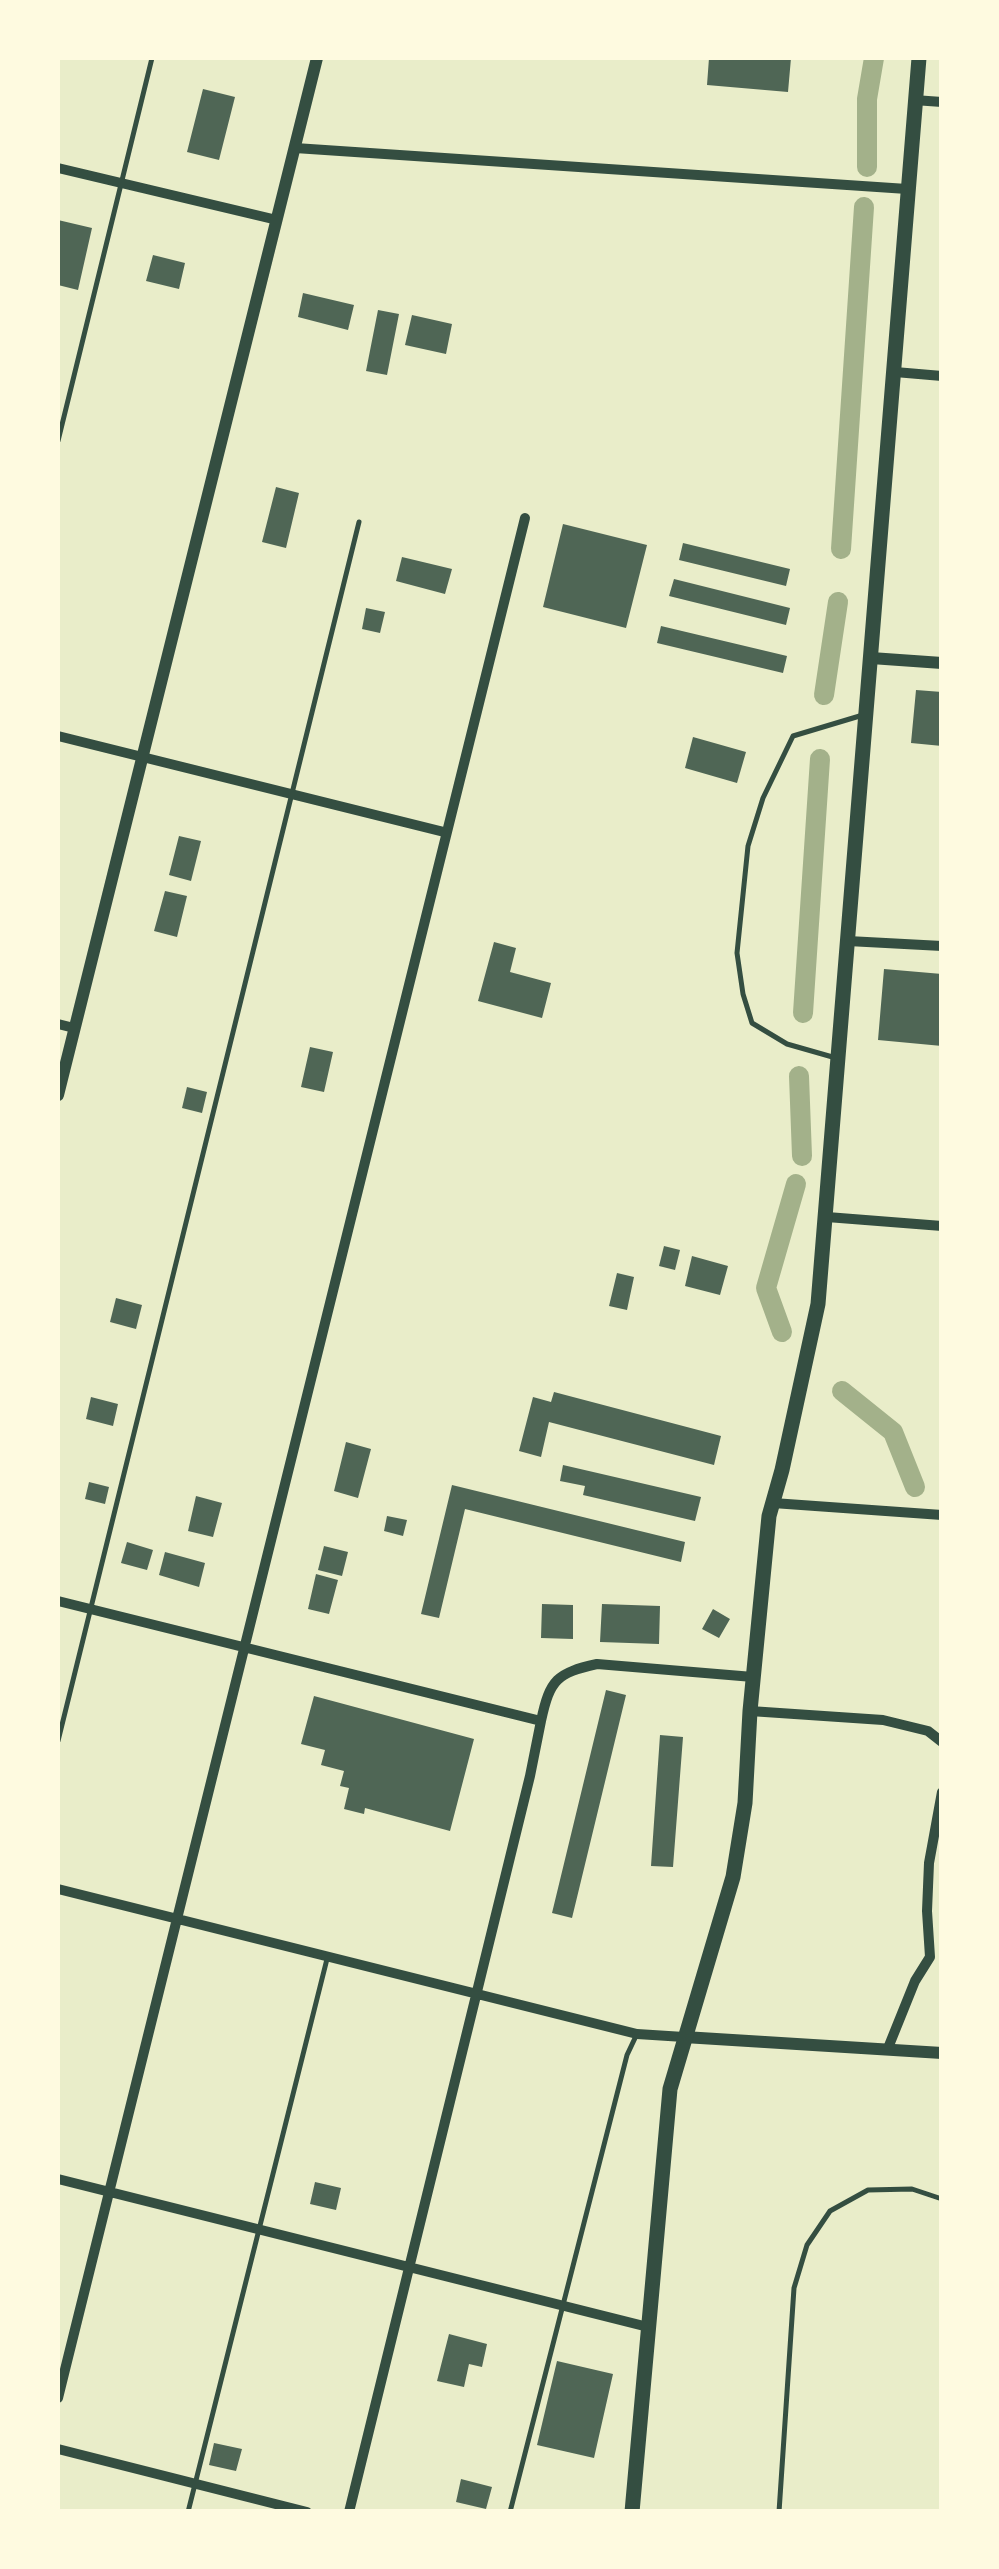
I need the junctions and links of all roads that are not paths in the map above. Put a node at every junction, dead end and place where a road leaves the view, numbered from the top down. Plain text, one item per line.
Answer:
1 (152, 58) edge
2 (317, 58) edge
3 (918, 58) edge
4 (914, 100) junction
5 (942, 102) edge
6 (295, 148) junction
7 (58, 168) edge
8 (120, 183) junction
9 (907, 188) junction
10 (277, 220) junction
11 (895, 372) junction
12 (942, 376) edge
13 (58, 441) edge
14 (525, 518) dead end
15 (360, 522) dead end
16 (871, 658) junction
17 (942, 663) edge
18 (867, 714) junction
19 (58, 736) edge
20 (141, 758) junction
21 (292, 795) junction
22 (444, 832) junction
23 (848, 941) junction
24 (942, 946) edge
25 (58, 1024) edge
26 (74, 1028) junction
27 (839, 1059) junction
28 (58, 1095) edge
29 (826, 1216) junction
30 (942, 1226) edge
31 (773, 1503) junction
32 (942, 1515) edge
33 (58, 1602) edge
34 (90, 1610) junction
35 (241, 1646) junction
36 (753, 1677) junction
37 (750, 1712) junction
38 (541, 1720) junction
39 (58, 1741) edge
40 (942, 1742) edge
41 (942, 1792) edge
42 (58, 1889) edge
43 (175, 1918) junction
44 (328, 1956) junction
45 (936, 1959) edge
46 (477, 1993) junction
47 (637, 2034) junction
48 (684, 2037) junction
49 (888, 2048) junction
50 (942, 2053) edge
51 (58, 2179) edge
52 (108, 2192) junction
53 (942, 2199) edge
54 (258, 2230) junction
55 (409, 2267) junction
56 (562, 2305) junction
57 (648, 2327) junction
58 (58, 2398) edge
59 (58, 2449) edge
60 (195, 2484) junction
61 (188, 2512) edge
62 (307, 2512) edge
63 (348, 2512) edge
64 (510, 2512) edge
65 (632, 2512) edge
66 (779, 2512) edge

1 - 8 lane
2 - 6 street
3 - 4 main road
4 - 5 street
4 - 9 main road
6 - 9 street
6 - 10 street
7 - 8 street
8 - 10 street
8 - 13 lane
9 - 11 main road
10 - 20 street
11 - 12 street
11 - 16 main road
14 - 22 street
15 - 21 lane
16 - 17 street
16 - 18 main road
18 - 23 main road
18 - 27 lane
19 - 20 street
20 - 21 street
20 - 26 street
21 - 22 street
21 - 34 lane
22 - 35 street
23 - 24 street
23 - 27 main road
25 - 26 street
26 - 28 street
27 - 29 main road
29 - 30 street
29 - 31 main road
31 - 32 street
31 - 36 main road
33 - 34 street
34 - 35 street
34 - 39 lane
35 - 38 street
35 - 43 street
36 - 37 main road
36 - 38 street
37 - 40 street
37 - 48 main road
38 - 46 street
41 - 45 street
42 - 43 street
43 - 44 street
43 - 52 street
44 - 46 street
44 - 54 lane
45 - 49 street
46 - 47 street
46 - 55 street
47 - 48 street
47 - 56 lane
48 - 49 street
48 - 57 main road
49 - 50 street
51 - 52 street
52 - 54 street
52 - 58 street
53 - 66 lane
54 - 55 street
54 - 60 lane
55 - 56 street
55 - 63 street
56 - 57 street
56 - 64 lane
57 - 65 main road
59 - 60 street
60 - 61 lane
60 - 62 street

